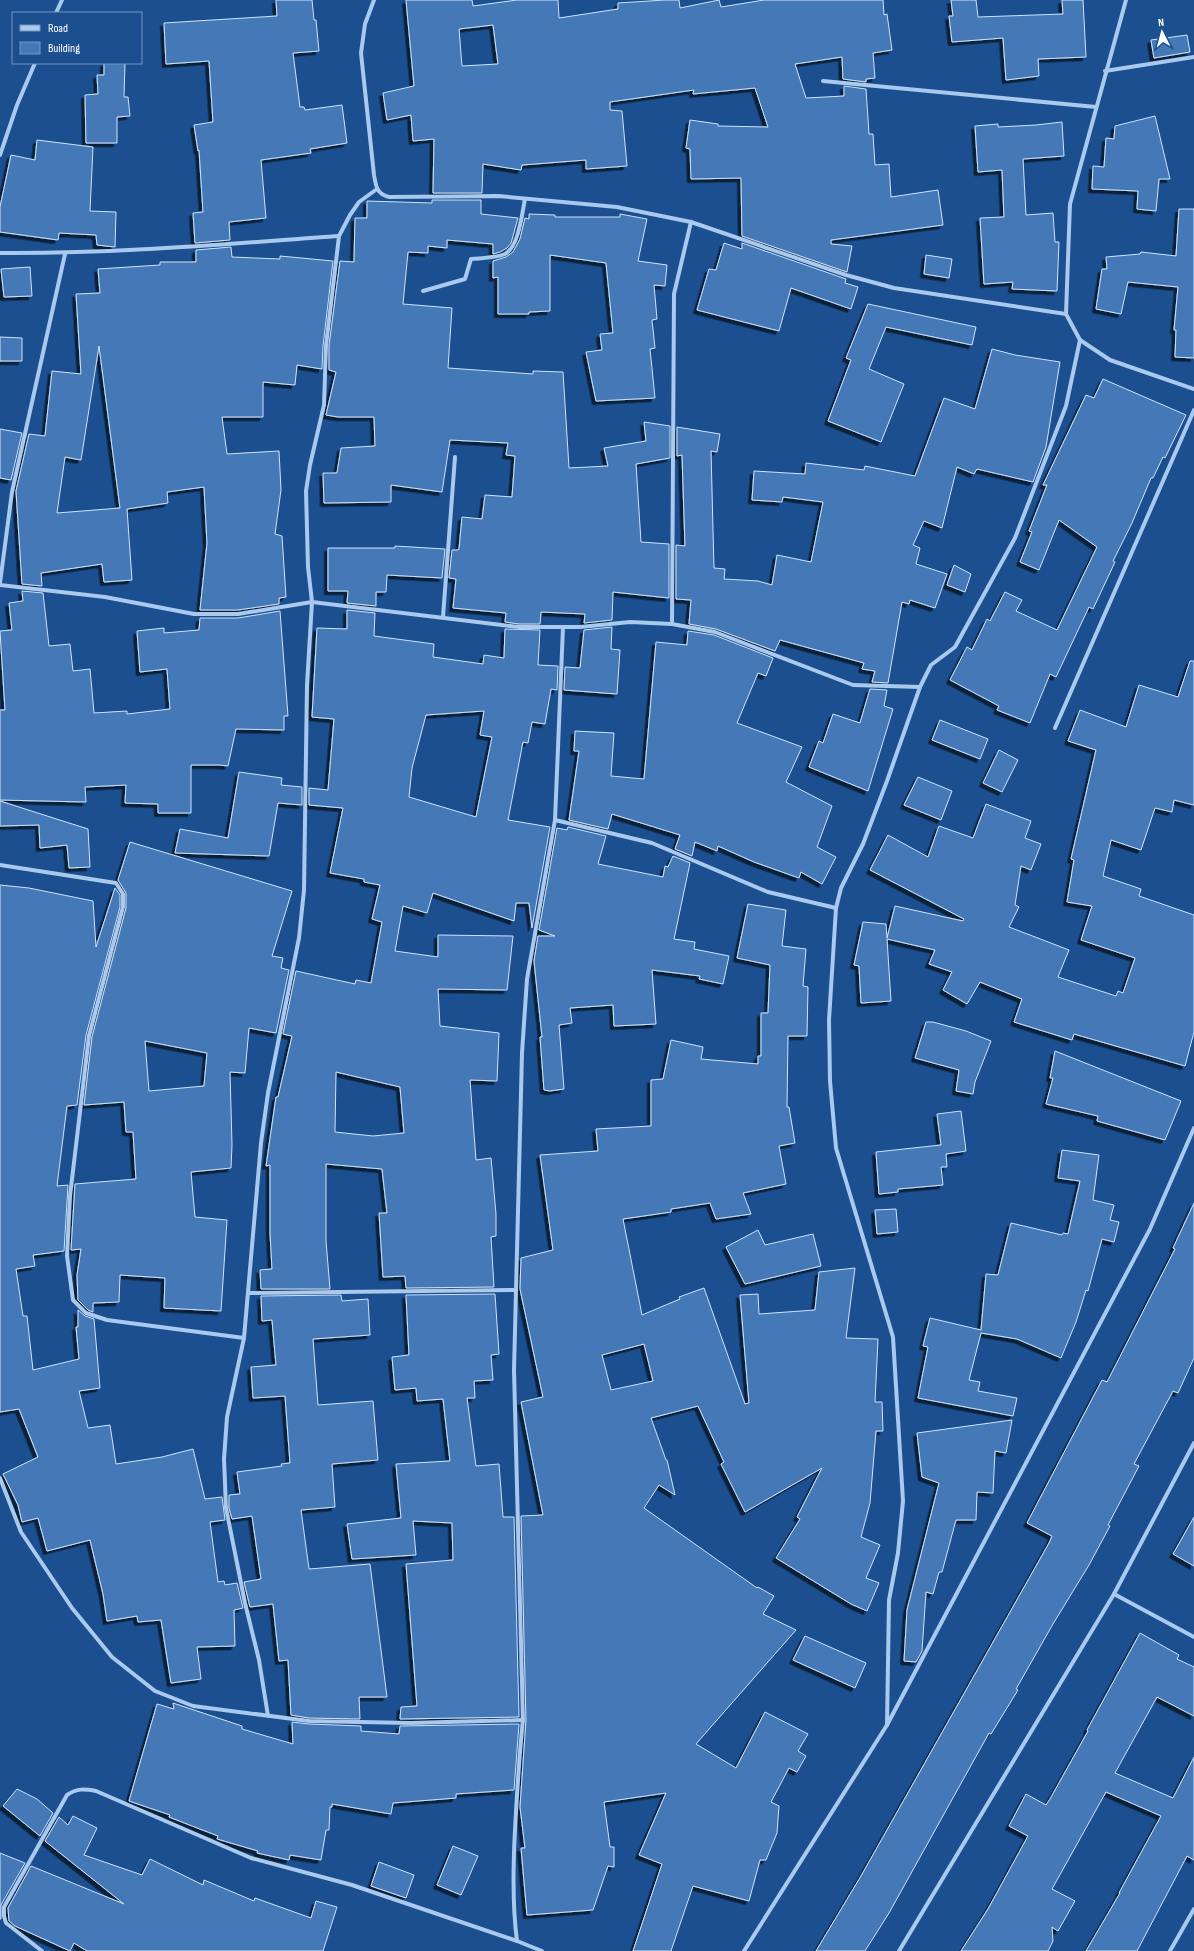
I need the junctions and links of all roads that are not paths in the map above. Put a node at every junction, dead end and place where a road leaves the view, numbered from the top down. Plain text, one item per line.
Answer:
1 (62, 0) edge
2 (374, 0) edge
3 (1126, 0) edge
4 (56, 12) edge
5 (1194, 57) edge
6 (35, 64) edge
7 (1106, 72) junction
8 (823, 81) dead end
9 (1096, 107) junction
10 (0, 155) edge
11 (377, 189) junction
12 (525, 199) junction
13 (691, 222) junction
14 (339, 236) junction
15 (0, 253) edge
16 (65, 254) junction
17 (423, 291) dead end
18 (1066, 314) junction
19 (1080, 340) junction
20 (1194, 389) edge
21 (1194, 410) edge
22 (455, 457) dead end
23 (0, 584) edge
24 (312, 602) junction
25 (443, 617) junction
26 (672, 624) junction
27 (563, 627) junction
28 (920, 687) junction
29 (1055, 728) dead end
30 (555, 820) junction
31 (0, 865) edge
32 (836, 908) junction
33 (1194, 1128) edge
34 (516, 1290) junction
35 (248, 1293) junction
36 (244, 1338) junction
37 (1194, 1443) edge
38 (0, 1478) edge
39 (1114, 1594) junction
40 (1194, 1637) edge
41 (268, 1716) junction
42 (523, 1720) junction
43 (887, 1725) junction
44 (1194, 1909) edge
45 (517, 1941) junction
46 (42, 1951) edge
47 (542, 1951) edge
48 (744, 1951) edge
49 (899, 1951) edge
50 (1170, 1951) edge

1 - 4 street
2 - 11 street
3 - 7 street
5 - 7 street
6 - 10 street
7 - 9 street
8 - 9 street
9 - 18 street
11 - 12 street
11 - 14 street
12 - 13 street
12 - 17 street
13 - 18 street
13 - 26 street
14 - 16 street
14 - 24 street
15 - 16 street
16 - 23 street
18 - 19 street
19 - 20 street
19 - 28 street
21 - 29 street
22 - 25 street
23 - 24 street
24 - 25 street
24 - 35 street
25 - 27 street
26 - 27 street
26 - 28 street
27 - 30 street
28 - 32 street
30 - 32 street
30 - 34 street
31 - 36 street
32 - 43 street
33 - 43 street
34 - 35 street
34 - 42 street
35 - 36 street
36 - 41 street
37 - 39 street
38 - 41 street
39 - 40 street
39 - 49 street
41 - 42 street
42 - 45 street
43 - 48 street
44 - 50 street
45 - 46 street
45 - 47 street

